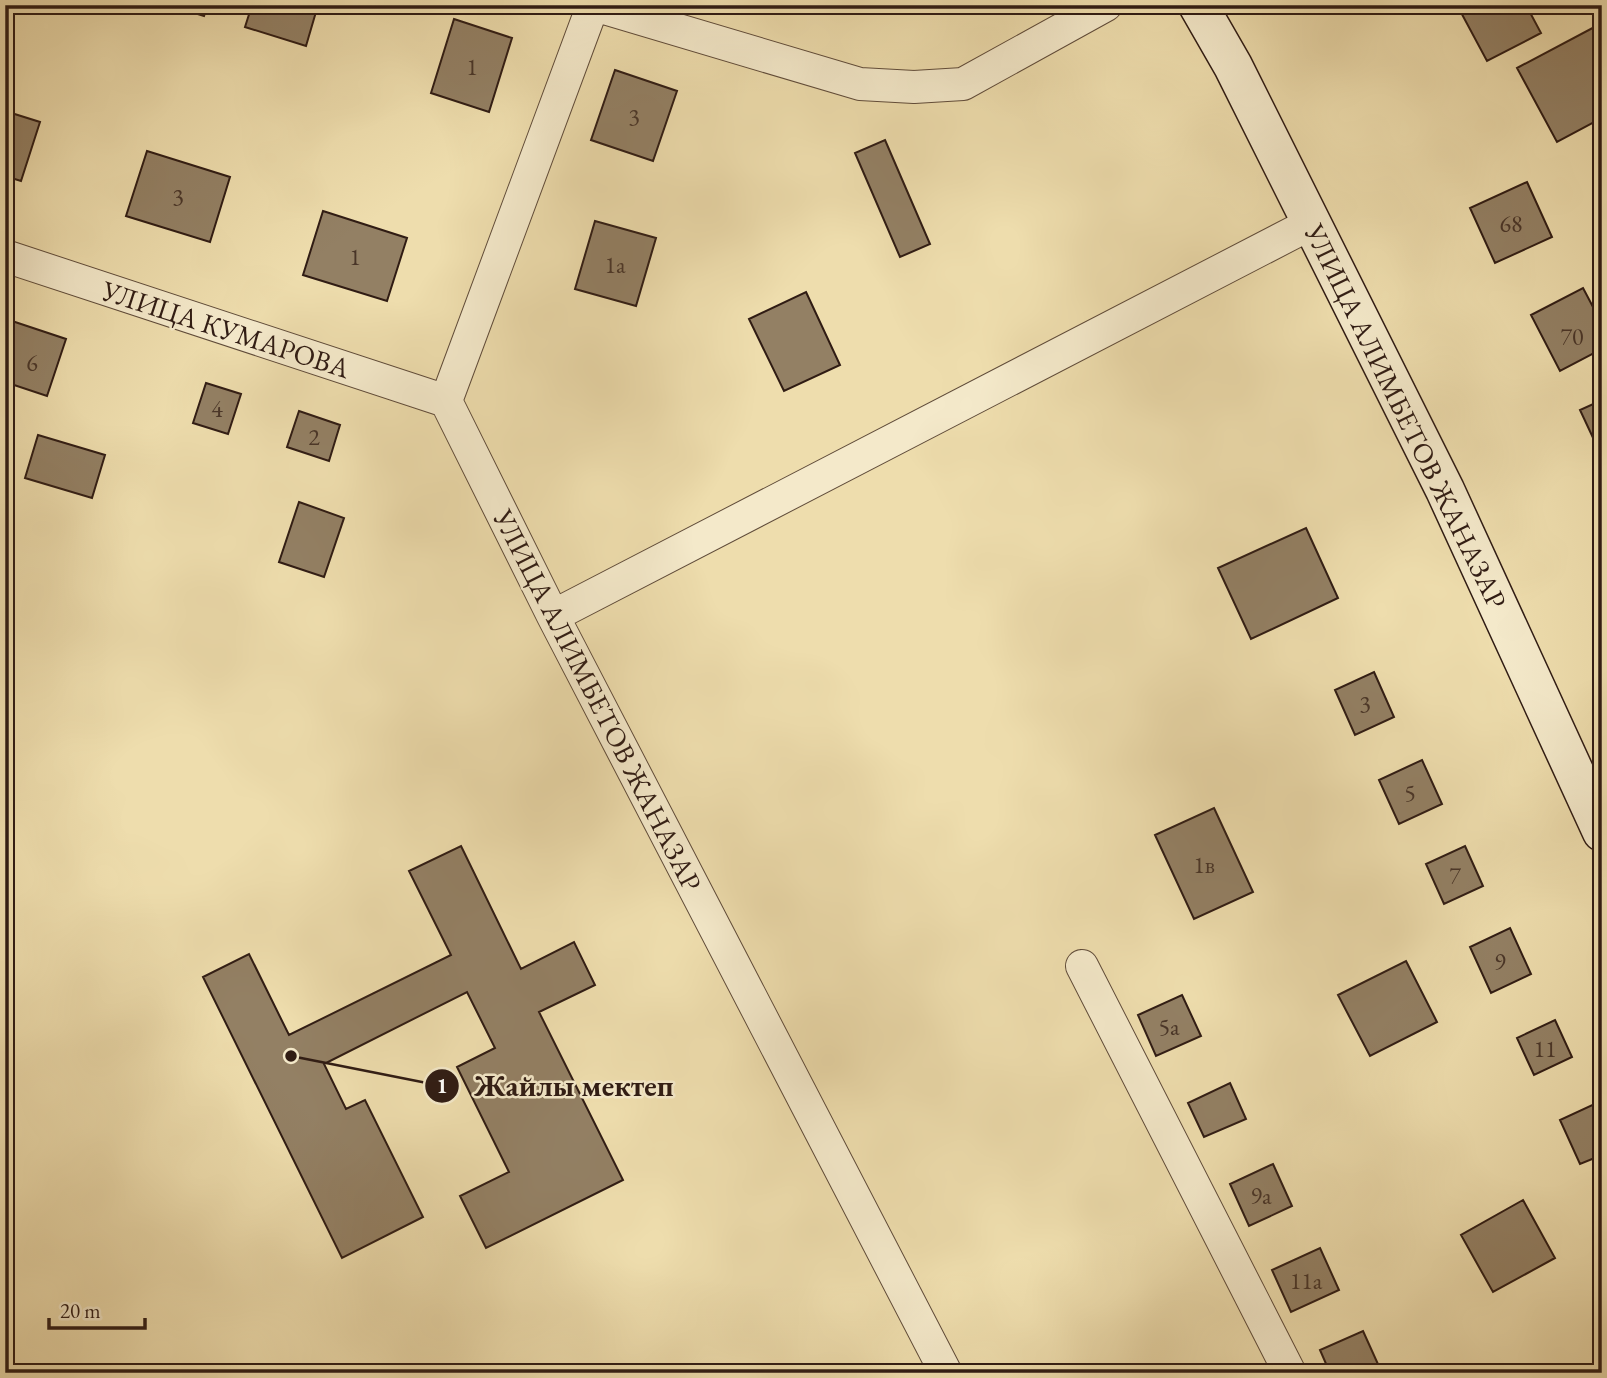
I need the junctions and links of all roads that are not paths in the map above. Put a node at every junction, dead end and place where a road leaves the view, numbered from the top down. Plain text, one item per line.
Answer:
1 (593, 5) edge
2 (1106, 5) edge
3 (1198, 5) edge
4 (1312, 223) junction
5 (5, 256) edge
6 (446, 401) junction
7 (553, 617) junction
8 (1602, 832) edge
9 (1082, 966) dead end
10 (947, 1373) edge
11 (1290, 1373) edge

1 - 2 street
1 - 6 street
3 - 4 street, УЛИЦА АЛИМБЕТОВ ЖАНАЗАР
4 - 7 street
4 - 8 street, УЛИЦА АЛИМБЕТОВ ЖАНАЗАР
5 - 6 street, УЛИЦА КУМАРОВА
6 - 7 street, УЛИЦА АЛИМБЕТОВ ЖАНАЗАР
7 - 10 street, УЛИЦА АЛИМБЕТОВ ЖАНАЗАР
9 - 11 street

